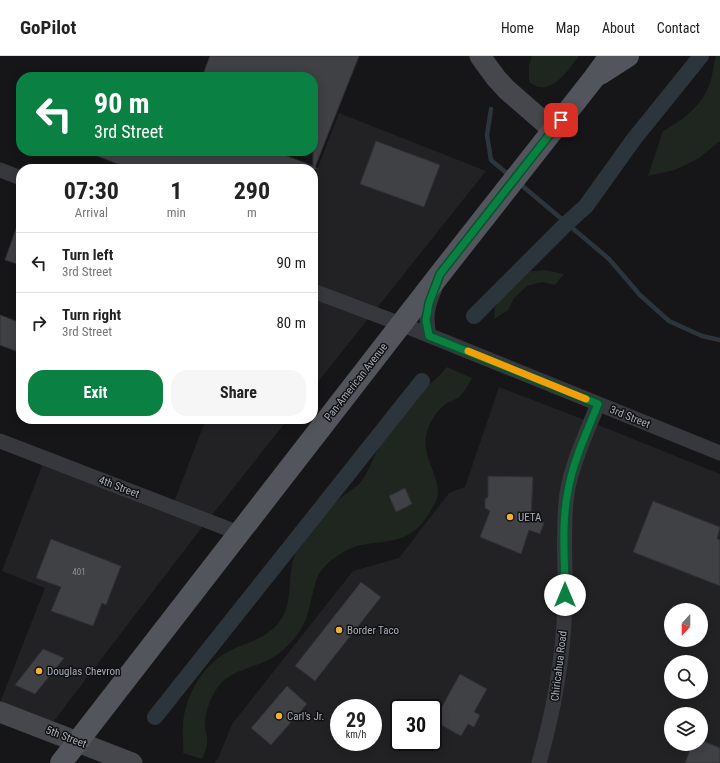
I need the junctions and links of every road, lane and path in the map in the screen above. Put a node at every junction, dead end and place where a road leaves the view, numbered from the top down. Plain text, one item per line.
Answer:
1 (480, 56) edge
2 (610, 56) edge
3 (628, 56) edge
4 (594, 78) junction
5 (553, 130) junction
6 (0, 172) edge
7 (16, 177) edge
8 (440, 274) junction
9 (318, 293) edge
10 (401, 324) junction
11 (429, 336) junction
12 (598, 404) junction
13 (0, 441) edge
14 (720, 453) edge
15 (239, 533) junction
16 (0, 712) edge
17 (78, 742) junction
18 (61, 763) edge
19 (132, 763) edge
20 (540, 763) edge

1 - 5 street
2 - 4 main road, Pan-American Avenue
3 - 4 main road, Pan-American Avenue
4 - 5 main road, Pan-American Avenue
5 - 8 main road, Pan-American Avenue
6 - 7 street
8 - 10 main road, Pan-American Avenue
8 - 11 street
9 - 10 street, 3rd Street
10 - 11 street, 3rd Street
10 - 15 main road, Pan-American Avenue
11 - 12 street, 3rd Street
12 - 14 street, 3rd Street
12 - 20 street, Chiricahua Road
13 - 15 street, 4th Street
15 - 17 main road, Pan-American Avenue
16 - 17 street, 5th Street
17 - 18 main road, Pan-American Avenue
17 - 19 street, 5th Street

